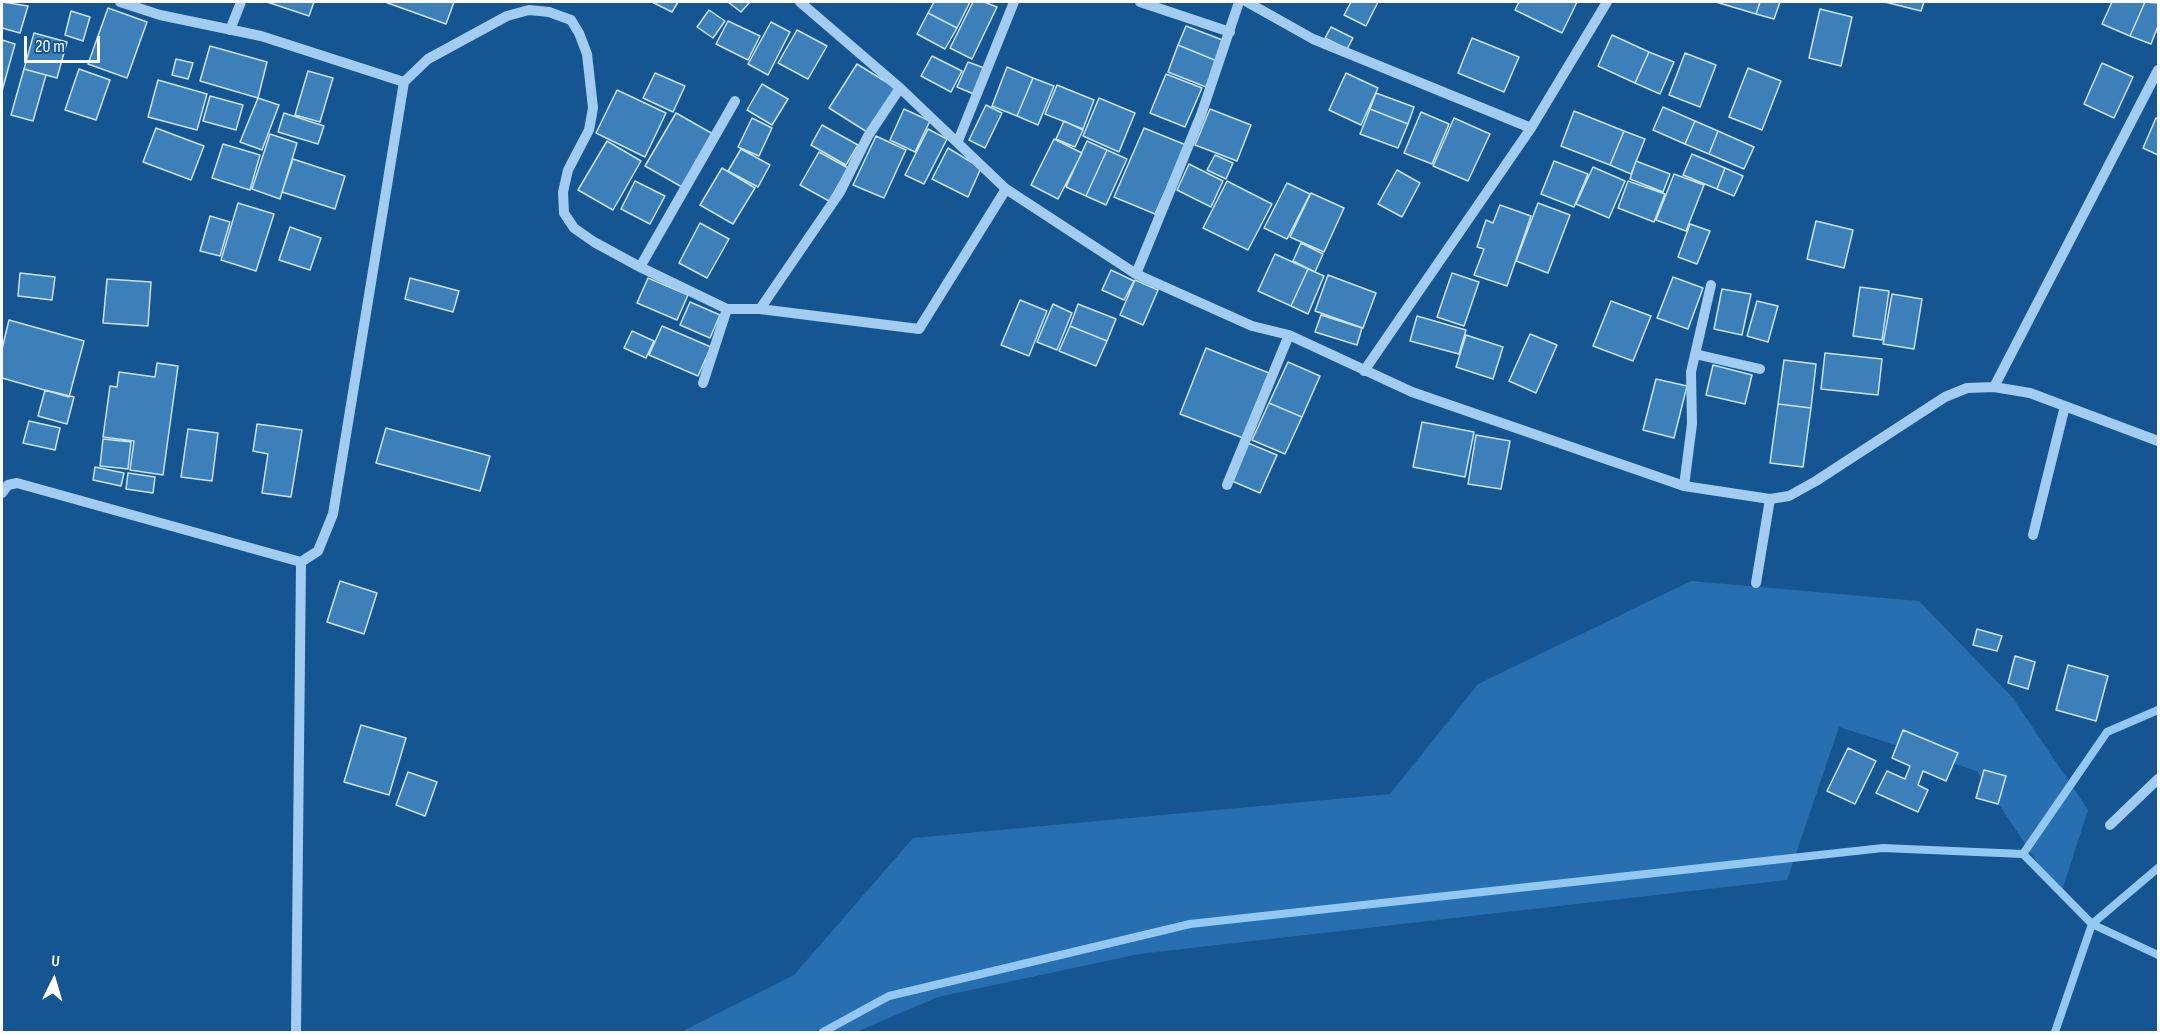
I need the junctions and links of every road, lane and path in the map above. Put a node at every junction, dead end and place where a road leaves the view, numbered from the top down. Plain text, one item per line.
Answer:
1 (120, 2) edge
2 (241, 2) edge
3 (800, 2) edge
4 (1014, 2) edge
5 (1140, 2) edge
6 (1239, 2) edge
7 (1247, 2) edge
8 (1607, 2) edge
9 (230, 30) junction
10 (1230, 32) junction
11 (2158, 69) edge
12 (404, 82) junction
13 (900, 88) junction
14 (735, 101) dead end
15 (1531, 128) junction
16 (958, 141) junction
17 (1006, 189) junction
18 (640, 267) junction
19 (1136, 274) junction
20 (1711, 285) dead end
21 (728, 309) junction
22 (760, 309) junction
23 (1289, 335) junction
24 (1695, 354) junction
25 (1760, 369) dead end
26 (1364, 371) junction
27 (704, 383) dead end
28 (1994, 387) junction
29 (2065, 406) junction
30 (2158, 441) edge
31 (1227, 485) dead end
32 (1684, 486) junction
33 (2, 494) edge
34 (1770, 500) junction
35 (2033, 535) dead end
36 (301, 562) junction
37 (1756, 583) dead end
38 (2158, 779) edge
39 (2110, 825) dead end
40 (296, 1032) edge

1 - 9 street
2 - 9 street
3 - 13 street
4 - 16 street
5 - 10 street
6 - 10 street
7 - 15 street
8 - 15 street
9 - 12 street
10 - 19 street
11 - 28 street
12 - 18 street
12 - 36 street
13 - 16 street
13 - 22 street
14 - 18 street
15 - 26 street
16 - 17 street
17 - 19 street
17 - 22 street
18 - 21 street
19 - 23 street
20 - 24 street
21 - 22 street
21 - 27 street
23 - 26 street
23 - 31 street
24 - 25 street
24 - 32 street
26 - 32 street
28 - 29 street
28 - 34 street
29 - 30 street
29 - 35 street
32 - 34 street
33 - 36 street
34 - 37 street
36 - 40 street
38 - 39 street

